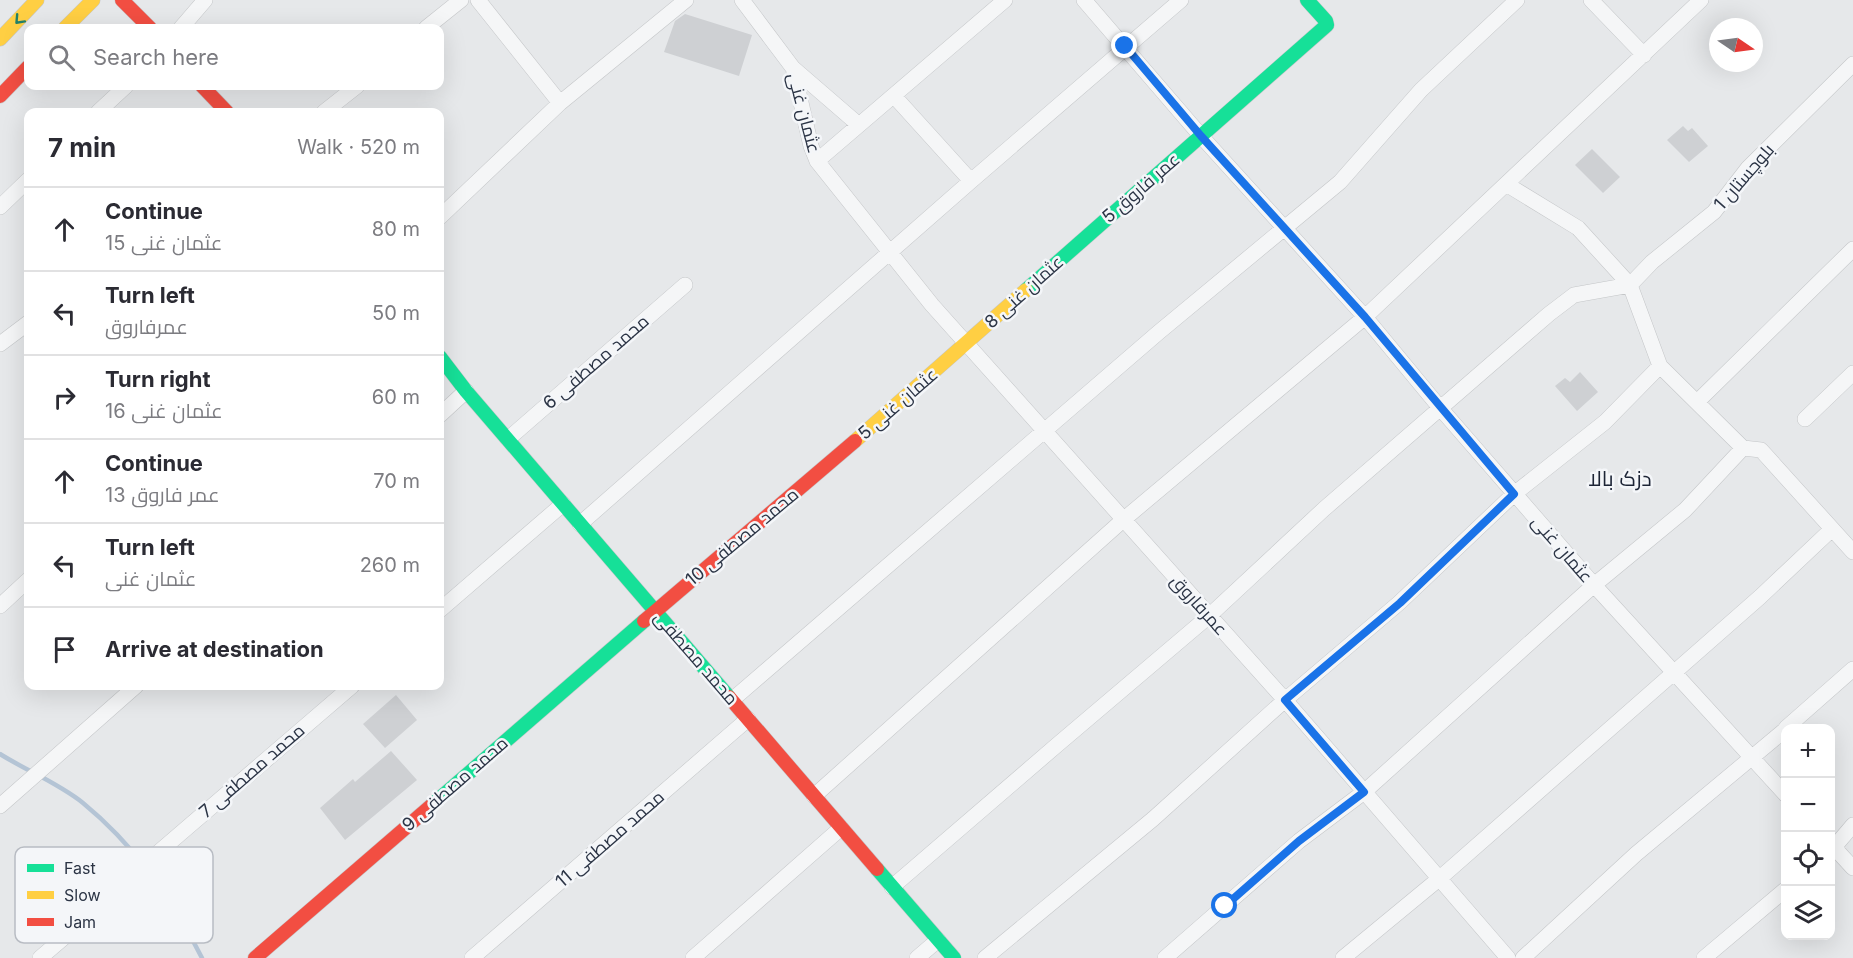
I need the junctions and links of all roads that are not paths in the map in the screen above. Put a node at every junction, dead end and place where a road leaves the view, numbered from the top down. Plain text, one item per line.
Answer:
1 (37, 0) edge
2 (93, 0) edge
3 (122, 0) edge
4 (204, 0) edge
5 (461, 0) edge
6 (478, 0) edge
7 (686, 0) edge
8 (742, 0) edge
9 (1005, 0) edge
10 (1084, 0) edge
11 (1181, 0) edge
12 (1517, 0) edge
13 (1591, 0) edge
14 (1701, 0) edge
15 (1309, 1) edge
16 (69, 24) edge
17 (146, 24) edge
18 (184, 24) edge
19 (431, 24) edge
20 (0, 39) edge
21 (1125, 46) junction
22 (1644, 55) junction
23 (1853, 64) edge
24 (793, 68) junction
25 (24, 71) edge
26 (122, 90) edge
27 (206, 90) edge
28 (352, 90) edge
29 (0, 96) edge
30 (894, 96) junction
31 (560, 103) junction
32 (102, 108) edge
33 (223, 108) edge
34 (329, 108) edge
35 (859, 125) junction
36 (1201, 136) junction
37 (817, 161) junction
38 (971, 181) junction
39 (24, 184) edge
40 (1506, 184) junction
41 (0, 207) edge
42 (444, 214) edge
43 (1283, 227) junction
44 (1081, 241) joint
45 (1853, 249) edge
46 (889, 253) junction
47 (685, 285) dead end
48 (1630, 285) junction
49 (1365, 317) junction
50 (24, 326) edge
51 (0, 344) edge
52 (966, 344) junction
53 (444, 362) edge
54 (1660, 366) junction
55 (1853, 373) edge
56 (466, 391) junction
57 (1697, 402) junction
58 (1441, 409) junction
59 (444, 410) edge
60 (1805, 419) dead end
61 (1044, 432) junction
62 (508, 440) junction
63 (1743, 448) junction
64 (829, 464) joint
65 (1514, 494) junction
66 (563, 504) junction
67 (1123, 520) junction
68 (580, 524) junction
69 (1832, 529) junction
70 (1853, 552) edge
71 (24, 584) edge
72 (1594, 585) junction
73 (0, 606) edge
74 (444, 607) edge
75 (655, 611) junction
76 (1209, 616) junction
77 (1853, 669) edge
78 (1674, 673) junction
79 (131, 690) edge
80 (347, 690) edge
81 (732, 700) junction
82 (1285, 700) junction
83 (748, 719) junction
84 (1792, 724) edge
85 (1781, 733) edge
86 (1752, 759) junction
87 (1781, 791) edge
88 (1364, 792) junction
89 (814, 796) junction
90 (0, 806) edge
91 (1853, 825) edge
92 (841, 828) junction
93 (1835, 845) edge
94 (165, 847) edge
95 (1835, 851) edge
96 (1853, 868) edge
97 (1440, 878) junction
98 (892, 887) junction
99 (1781, 892) edge
100 (938, 940) junction
101 (58, 943) edge
102 (40, 958) edge
103 (255, 958) edge
104 (472, 958) edge
105 (693, 958) edge
106 (917, 958) edge
107 (954, 958) edge
108 (985, 958) edge
109 (1165, 958) edge
110 (1343, 958) edge
111 (1508, 958) edge
112 (1523, 958) edge
113 (1704, 958) edge

1 -> 20 main road
2 - 16 main road
3 - 17 main road
4 - 18 street
5 - 19 street
6 - 31 street
7 - 31 street
8 - 24 street, عثمان غنی
9 - 30 street
10 - 21 street, عثمان غنی
11 - 21 street
12 - 43 street
13 - 22 street
14 - 22 street
15 - 36 main road, عمر فاروق 5
21 - 36 street, عثمان غنی
21 - 38 street
22 - 40 street
23 - 48 street, بلوچستان 1
24 - 35 street
24 - 37 street, عثمان غنی
25 - 29 main road
26 - 32 street
27 - 33 main road
28 - 34 street
30 - 35 street
30 - 38 street
31 - 42 street
35 - 37 street
36 - 43 street, عثمان غنی
36 - 44 main road, عمر فاروق 5
37 - 46 street, عثمان غنی
38 - 46 street
39 - 41 street
40 - 48 street
40 - 49 street
43 - 49 street, عثمان غنی
43 - 61 street
44 - 52 main road, عثمان غنی 8
45 - 57 street
46 - 52 street, عمرفاروق
46 - 68 street
47 - 62 street, محمد مصطفی 6
48 - 54 street
48 - 58 street
49 - 58 street, عثمان غنی
49 - 67 street
50 - 51 street
52 - 61 street, عمرفاروق
52 - 64 main road, عثمان غنی 5
53 - 56 main road, محمد مصطفی
54 - 57 street
54 - 65 street
55 - 60 street
56 - 59 street
56 - 62 main road, محمد مصطفی
57 - 63 street
58 - 65 street, عثمان غنی
58 - 76 street
61 - 67 street, عمرفاروق
61 - 81 street
62 - 66 main road, محمد مصطفی
63 - 69 street
63 - 72 street
64 - 75 main road, محمد مصطفی 10
65 - 72 street, عثمان غنی
65 - 82 street
66 - 68 main road, محمد مصطفی
66 - 74 street
67 - 76 street, عمرفاروق
67 - 89 street
68 - 75 main road, محمد مصطفی
69 - 70 street
69 - 78 street
71 - 73 street
72 - 78 street, عثمان غنی
72 - 88 street
75 - 81 main road, محمد مصطفی
75 - 103 main road, محمد مصطفی 9
76 - 82 street, عمرفاروق
76 - 98 street
77 - 84 street
78 - 86 street, عثمان غنی
78 - 97 street
79 - 90 street
80 - 94 street, محمد مصطفی 7
81 - 83 main road, محمد مصطفی
82 - 88 street, عمرفاروق
82 - 108 street
83 - 89 main road, محمد مصطفی
83 - 104 street, محمد مصطفی 11
85 - 86 street
86 - 87 street, عثمان غنی
86 - 112 street
88 - 97 street, عمرفاروق
88 - 109 street
89 - 92 main road, محمد مصطفی
91 - 93 street
92 - 98 main road, محمد مصطفی
92 - 105 street
95 - 96 street
97 - 110 street
97 - 111 street, عمرفاروق
98 - 100 main road, محمد مصطفی
99 - 113 street
100 - 106 street
100 - 107 main road, محمد مصطفی
101 - 102 street, محمد مصطفی 7

